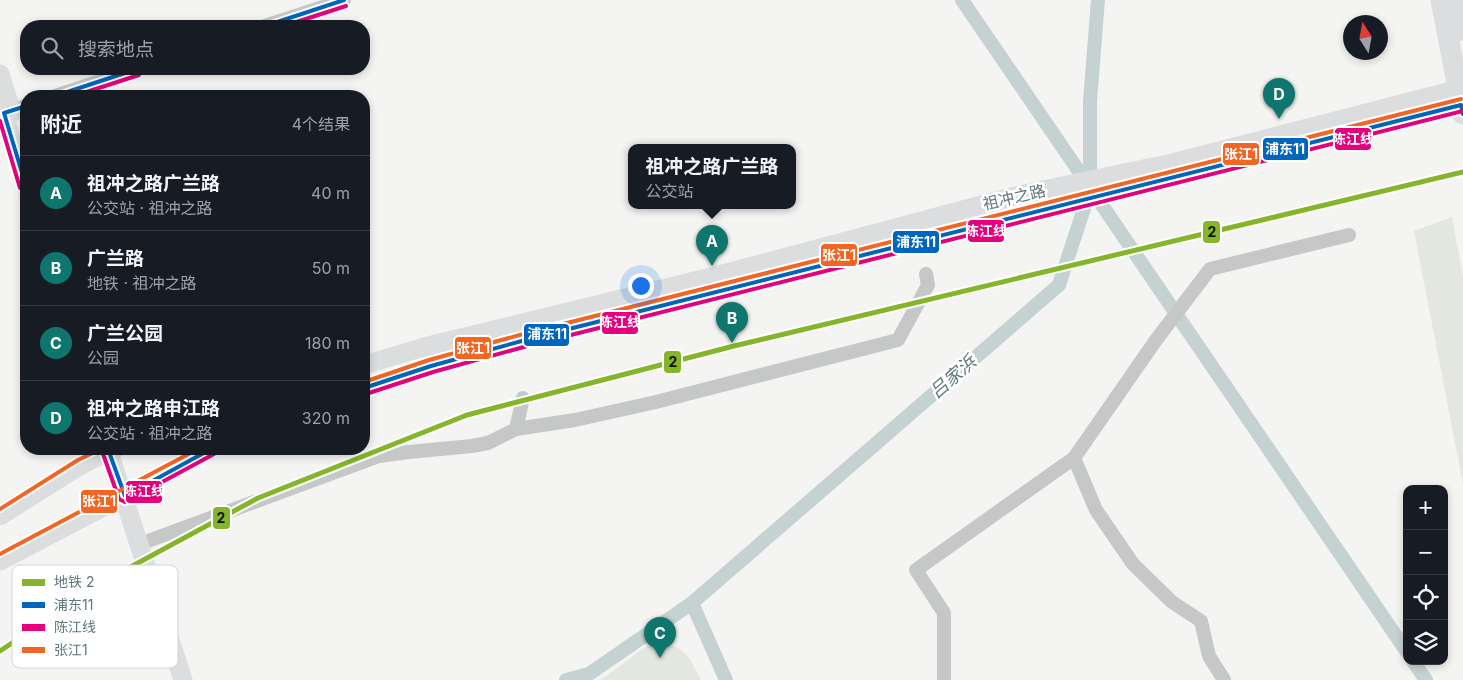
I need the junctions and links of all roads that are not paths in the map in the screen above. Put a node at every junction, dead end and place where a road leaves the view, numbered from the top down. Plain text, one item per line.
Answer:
1 (344, 0) edge
2 (1442, 0) edge
3 (1457, 0) edge
4 (283, 20) edge
5 (1463, 29) edge
6 (0, 74) edge
7 (119, 75) edge
8 (73, 90) edge
9 (1462, 100) edge
10 (8, 109) edge
11 (20, 142) edge
12 (20, 160) edge
13 (1172, 170) junction
14 (1349, 235) dead end
15 (926, 274) dead end
16 (370, 363) edge
17 (370, 386) edge
18 (523, 398) dead end
19 (516, 429) junction
20 (101, 455) edge
21 (115, 455) edge
22 (199, 455) edge
23 (1074, 458) junction
24 (129, 494) junction
25 (0, 516) edge
26 (148, 541) junction
27 (0, 561) edge
28 (149, 565) edge
29 (155, 565) edge
30 (178, 645) edge
31 (178, 667) edge
32 (183, 680) edge
33 (190, 680) edge
34 (944, 680) edge
35 (1224, 680) edge

1 - 4 street
2 - 9 main road
3 - 5 highway
6 - 10 main road
7 - 8 street
9 - 13 main road, 祖冲之路
10 - 11 main road
10 - 12 main road
13 - 16 main road, 祖冲之路
13 - 17 main road, 祖冲之路
14 - 23 street
15 - 19 street
18 - 19 street
19 - 26 street
20 - 25 main road
21 - 24 main road
22 - 24 main road
23 - 34 street
23 - 35 street
24 - 26 main road
24 - 27 main road
24 - 28 main road
26 - 29 main road
30 - 33 main road
31 - 32 main road

